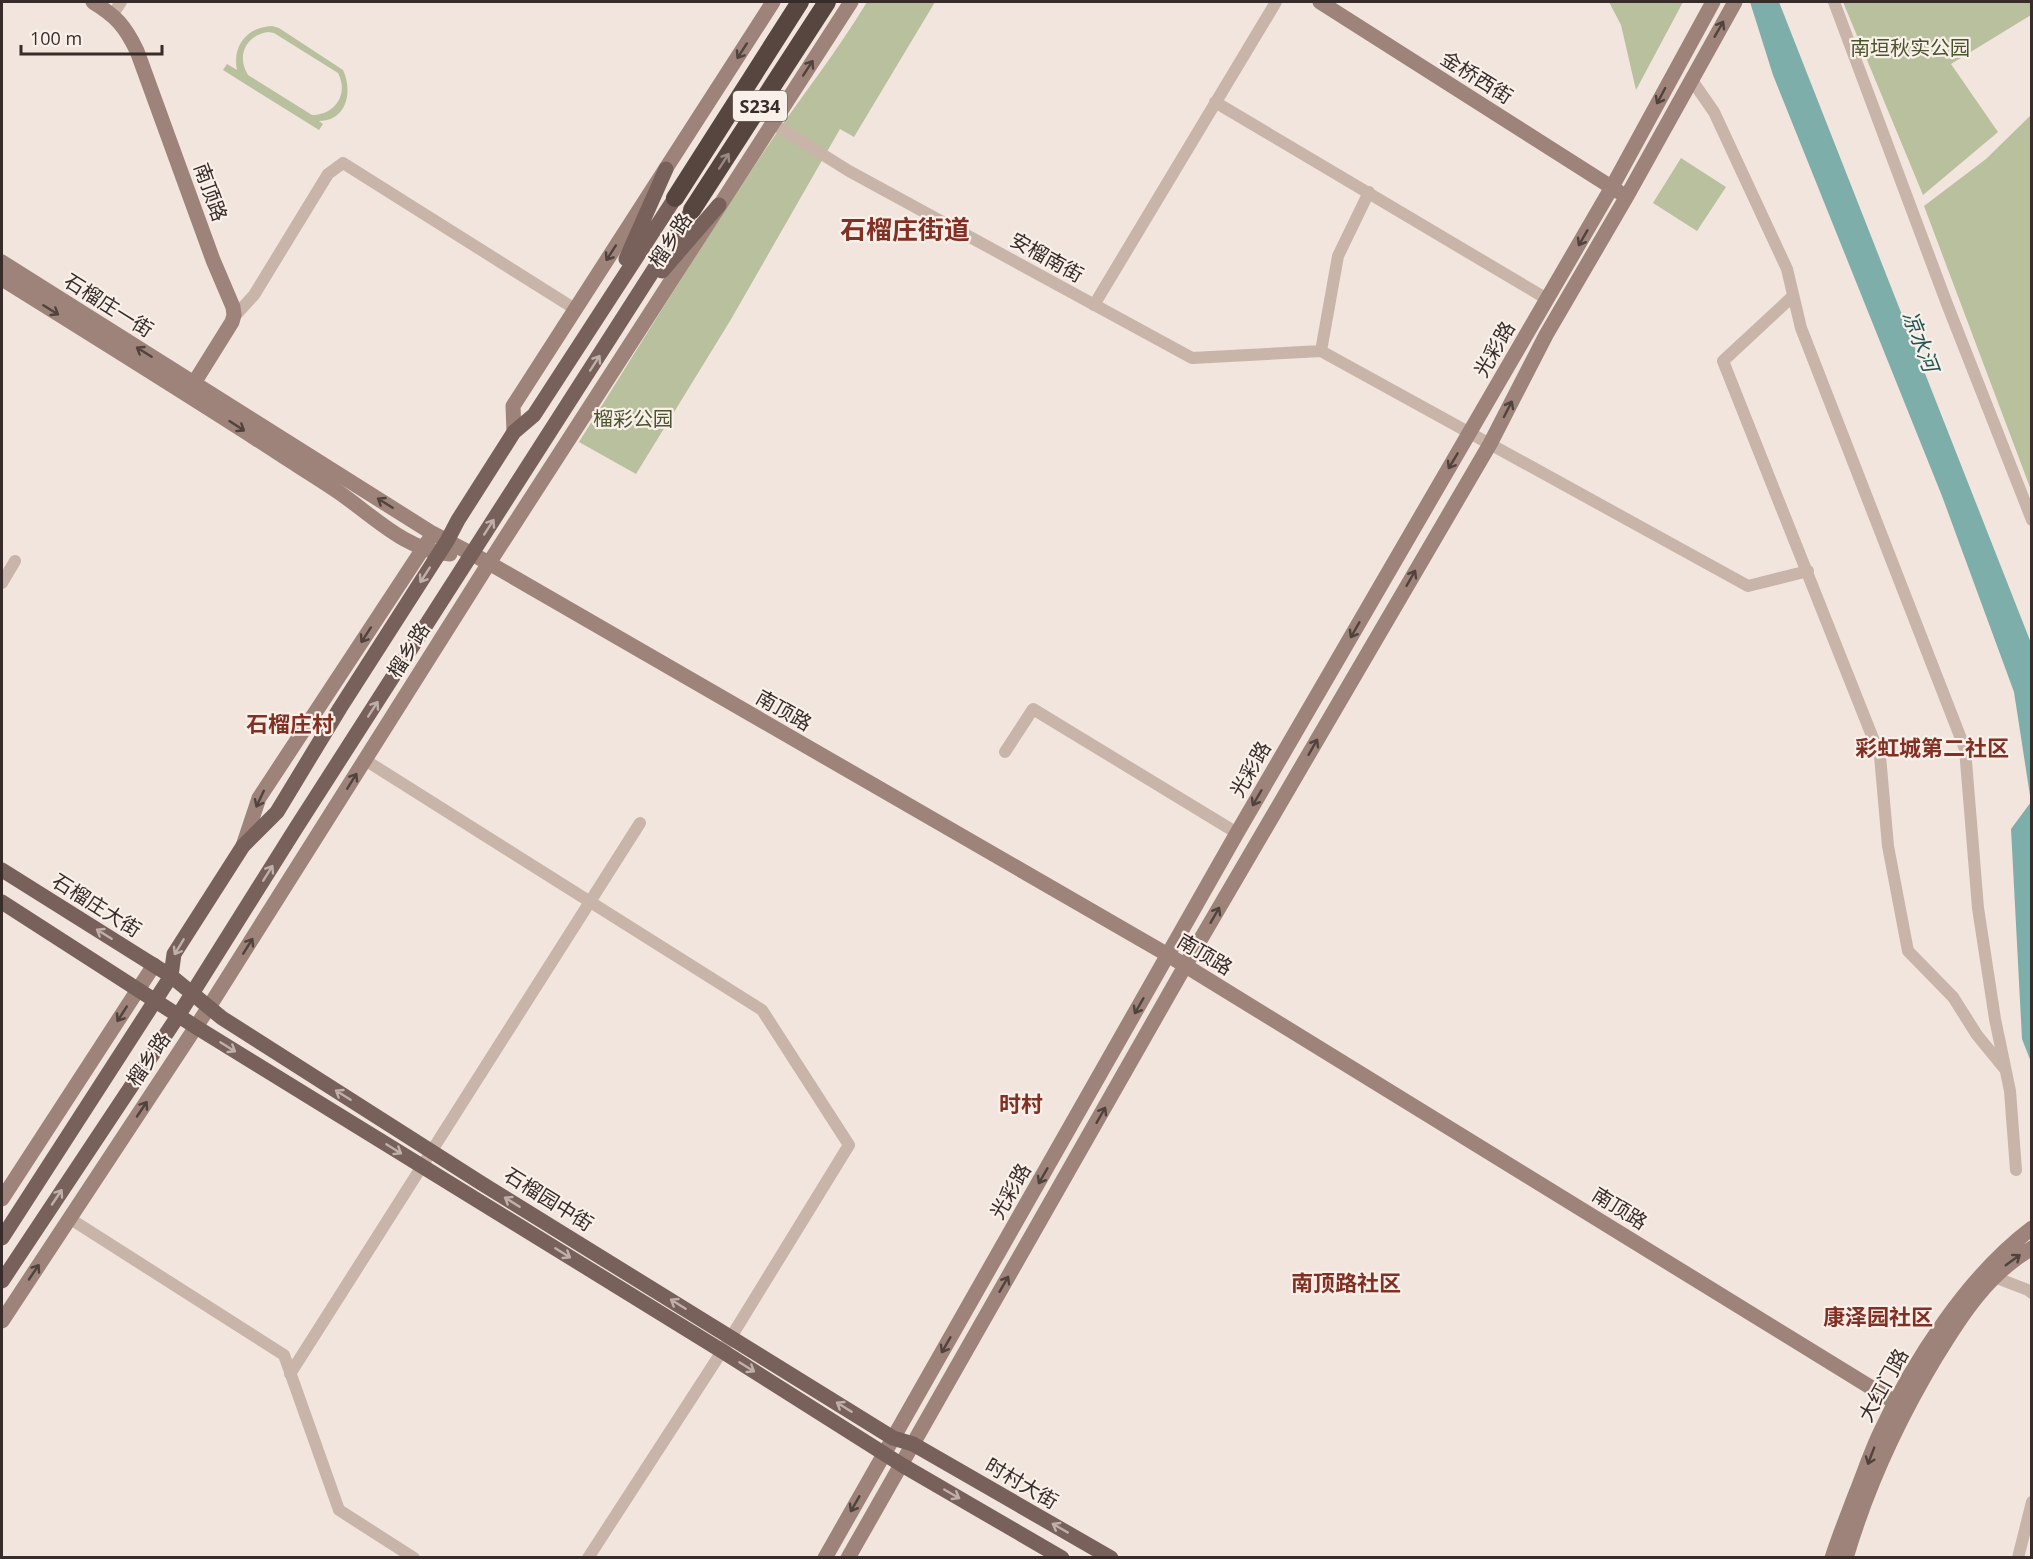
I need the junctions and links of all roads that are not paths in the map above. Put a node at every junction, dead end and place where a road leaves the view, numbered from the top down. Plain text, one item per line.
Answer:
1 (93, 2) edge
2 (773, 2) edge
3 (800, 2) edge
4 (827, 2) edge
5 (851, 2) edge
6 (1276, 2) edge
7 (1320, 2) edge
8 (1713, 2) edge
9 (1735, 2) edge
10 (1834, 2) edge
11 (117, 8) edge
12 (1691, 79) junction
13 (1215, 102) junction
14 (772, 123) junction
15 (666, 169) junction
16 (1612, 187) junction
17 (1369, 192) junction
18 (1627, 196) junction
19 (675, 198) joint
20 (719, 205) junction
21 (692, 210) joint
22 (2, 262) edge
23 (2, 279) edge
24 (1793, 296) junction
25 (1547, 299) junction
26 (609, 300) junction
27 (1094, 304) junction
28 (575, 309) junction
29 (629, 310) junction
30 (233, 318) junction
31 (1321, 351) junction
32 (190, 389) junction
33 (514, 432) junction
34 (1470, 433) junction
35 (1490, 444) junction
36 (2031, 520) edge
37 (432, 533) junction
38 (443, 547) junction
39 (423, 548) junction
40 (471, 555) junction
41 (15, 561) dead end
42 (489, 563) junction
43 (1808, 571) junction
44 (2, 583) edge
45 (1005, 752) dead end
46 (365, 760) junction
47 (640, 823) dead end
48 (1237, 833) junction
49 (243, 846) junction
50 (2, 870) edge
51 (2, 902) edge
52 (590, 902) junction
53 (1168, 955) junction
54 (154, 965) junction
55 (1185, 966) junction
56 (171, 976) junction
57 (138, 990) junction
58 (192, 994) junction
59 (154, 1001) junction
60 (209, 1007) junction
61 (178, 1016) junction
62 (196, 1027) junction
63 (2006, 1071) junction
64 (432, 1150) junction
65 (421, 1166) junction
66 (2016, 1170) dead end
67 (3, 1194) edge
68 (69, 1218) junction
69 (2031, 1228) edge
70 (2, 1239) edge
71 (2031, 1248) edge
72 (1994, 1277) junction
73 (2, 1281) edge
74 (2031, 1293) edge
75 (2, 1321) edge
76 (731, 1337) junction
77 (722, 1351) junction
78 (290, 1374) junction
79 (1900, 1406) junction
80 (893, 1438) junction
81 (913, 1444) junction
82 (884, 1454) junction
83 (902, 1465) junction
84 (2031, 1502) edge
85 (414, 1557) edge
86 (588, 1557) edge
87 (825, 1557) edge
88 (848, 1557) edge
89 (1062, 1557) edge
90 (1111, 1557) edge
91 (1832, 1557) edge
92 (1846, 1557) edge
93 (2018, 1557) edge

1 - 11 street
2 -> 15 street
3 - 19 highway, 榴乡路 / S234
21 -> 4 highway, 榴乡路 / S234
14 -> 5 street, 榴乡路
6 - 13 street
7 - 16 street, 金桥西街
8 -> 16 street, 光彩路
12 -> 9 street, 光彩路
10 - 36 street
11 - 30 street, 南顶路
12 - 18 street, 光彩路
12 - 24 street
13 - 17 street
13 - 27 street
14 - 20 street, 榴乡路
14 - 27 street, 安榴南街
15 - 26 main road
15 -> 28 street
16 - 18 street, 金桥西街
16 -> 25 street, 光彩路
17 - 25 street
17 - 31 street
35 -> 18 street, 光彩路
19 - 26 main road, 榴乡路
20 - 29 main road
20 - 42 street, 榴乡路
21 - 29 main road, 榴乡路
32 -> 22 street, 石榴庄一街
23 -> 32 street, 石榴庄一街
24 - 43 street
24 - 63 street
25 - 34 street, 光彩路
26 - 33 main road, 榴乡路
27 - 31 street, 安榴南街
28 - 30 street
28 - 33 street
40 -> 29 main road, 榴乡路
30 - 32 street
31 - 34 street
37 -> 32 street, 南顶路
32 -> 39 street, 南顶路
33 - 38 main road, 榴乡路
34 - 35 street
34 -> 48 street, 光彩路
35 - 43 street
55 -> 35 street, 光彩路
37 - 38 street, 南顶路
37 - 39 street, 榴乡路
38 - 39 street, 南顶路
38 - 40 street, 南顶路
38 -> 49 main road, 榴乡路
39 -> 49 street, 榴乡路
40 - 42 street, 南顶路
58 -> 40 main road, 榴乡路
41 - 44 street
42 - 46 street, 榴乡路
42 - 53 street, 南顶路
43 - 63 street
45 - 48 street
46 - 52 street
60 -> 46 street, 榴乡路
47 - 52 street
48 - 53 street, 光彩路
49 -> 56 main road, 榴乡路
54 -> 50 main road, 石榴庄大街
51 - 57 main road
52 - 64 street
52 - 76 street
53 - 55 street, 南顶路
53 -> 80 street, 光彩路
54 - 56 main road, 石榴庄大街
54 - 57 street
55 - 79 street, 南顶路
81 -> 55 street, 光彩路
56 - 58 main road, 石榴园中街
56 - 59 main road, 榴乡路
57 - 59 main road
57 -> 67 street
58 - 60 main road, 石榴园中街
58 - 61 main road, 榴乡路
59 - 61 main road, 石榴园中街
59 - 70 main road, 榴乡路
60 - 62 street, 榴乡路
64 -> 60 main road, 石榴园中街
61 - 62 main road, 石榴园中街
73 -> 61 main road, 榴乡路
62 -> 65 main road, 石榴园中街
68 -> 62 street, 榴乡路
63 - 66 street
64 - 65 street
76 -> 64 main road, 石榴园中街
65 -> 77 main road, 石榴园中街
65 - 78 street
75 -> 68 street, 榴乡路
68 - 78 street
69 - 79 street, 大红门路
72 -> 71 street, 大红门路
72 - 74 street
72 - 79 street, 大红门路
76 - 77 street
80 -> 76 main road, 石榴园中街
77 -> 82 main road, 石榴园中街
77 - 86 street
78 - 85 street
79 -> 91 street, 大红门路
79 - 92 street, 大红门路
80 - 81 main road, 石榴园中街
80 - 82 street, 光彩路
81 - 83 street, 光彩路
90 -> 81 main road, 时村大街
82 - 83 main road
82 -> 87 street, 光彩路
83 - 88 street, 光彩路
83 -> 89 main road
84 - 93 street

